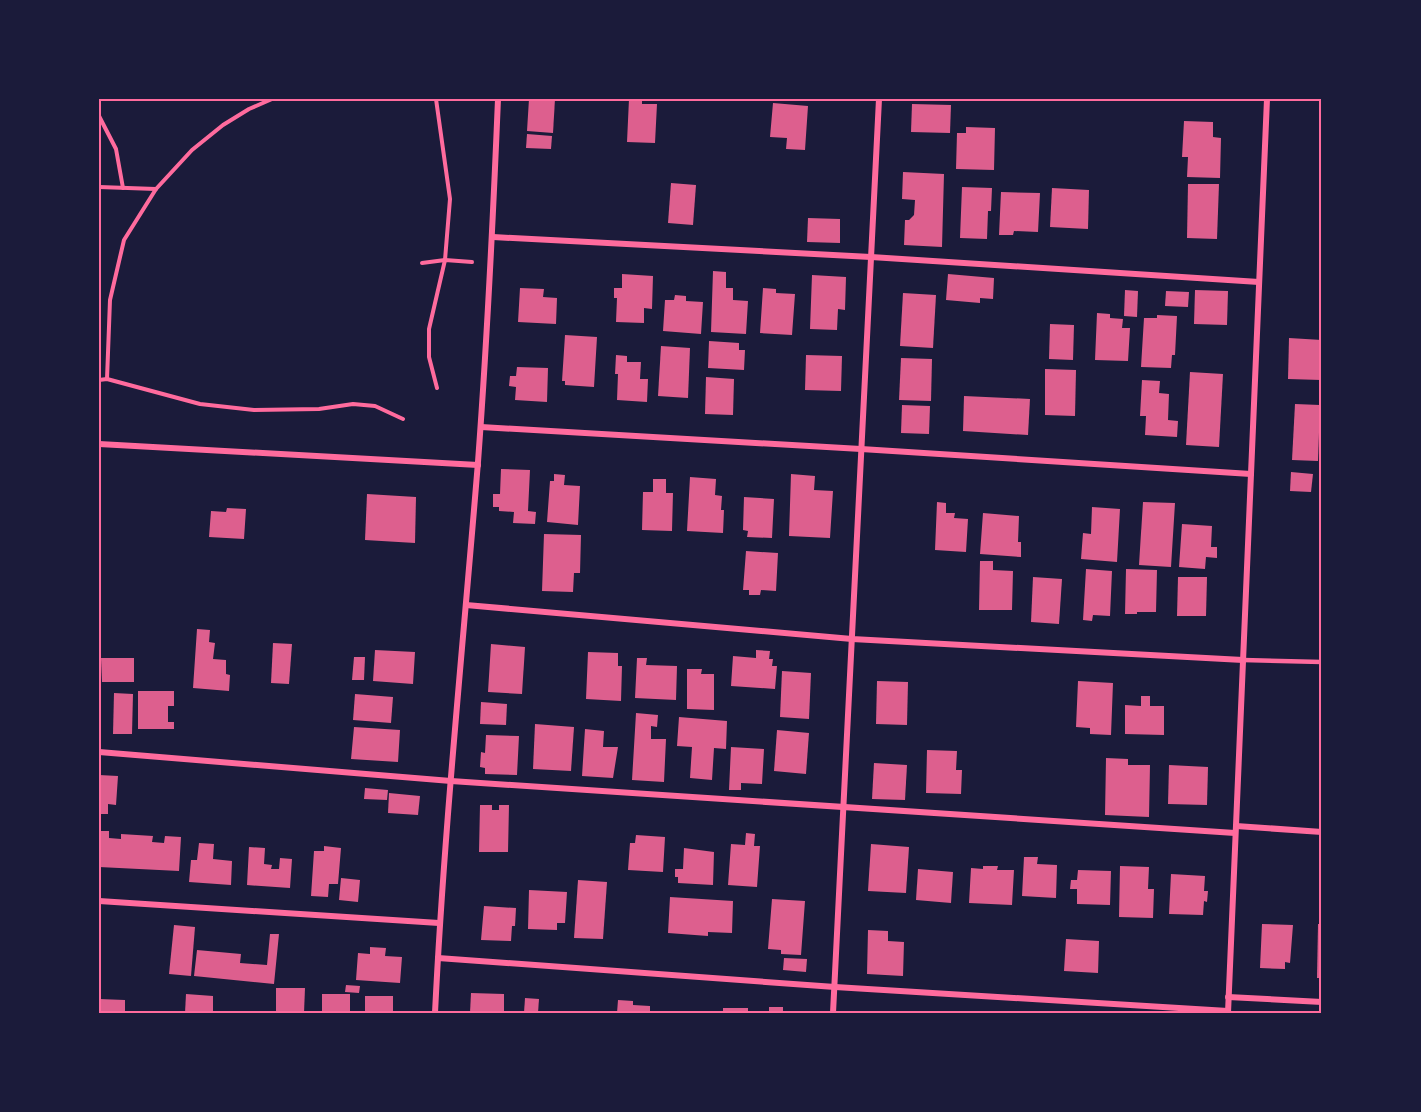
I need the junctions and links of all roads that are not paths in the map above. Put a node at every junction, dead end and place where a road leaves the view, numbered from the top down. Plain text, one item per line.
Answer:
1 (498, 99) edge
2 (879, 99) edge
3 (1267, 99) edge
4 (493, 237) junction
5 (871, 257) junction
6 (1259, 282) junction
7 (481, 427) junction
8 (99, 444) edge
9 (861, 449) junction
10 (478, 465) junction
11 (1251, 474) junction
12 (466, 605) junction
13 (852, 639) junction
14 (1243, 660) junction
15 (1322, 662) edge
16 (99, 752) edge
17 (451, 782) junction
18 (843, 808) junction
19 (1236, 830) junction
20 (1322, 832) edge
21 (99, 902) edge
22 (439, 923) junction
23 (438, 958) junction
24 (835, 987) junction
25 (1228, 997) junction
26 (1322, 1002) edge
27 (1228, 1012) edge
28 (435, 1013) edge
29 (833, 1013) edge

1 - 4 street
2 - 5 street
3 - 6 street
4 - 5 street
4 - 7 street
5 - 6 street
5 - 9 street
6 - 11 street
7 - 9 street
7 - 10 street
8 - 10 street
9 - 11 street
9 - 13 street
10 - 12 street
11 - 14 street
12 - 13 street
12 - 17 street
13 - 14 street
13 - 18 street
14 - 15 lane
14 - 19 street
16 - 17 street
17 - 18 street
17 - 22 street
18 - 19 street
18 - 24 street
19 - 20 street
19 - 25 street
21 - 22 street
22 - 23 street
23 - 24 street
23 - 28 street
24 - 27 street
24 - 29 street
25 - 26 street
25 - 27 street

